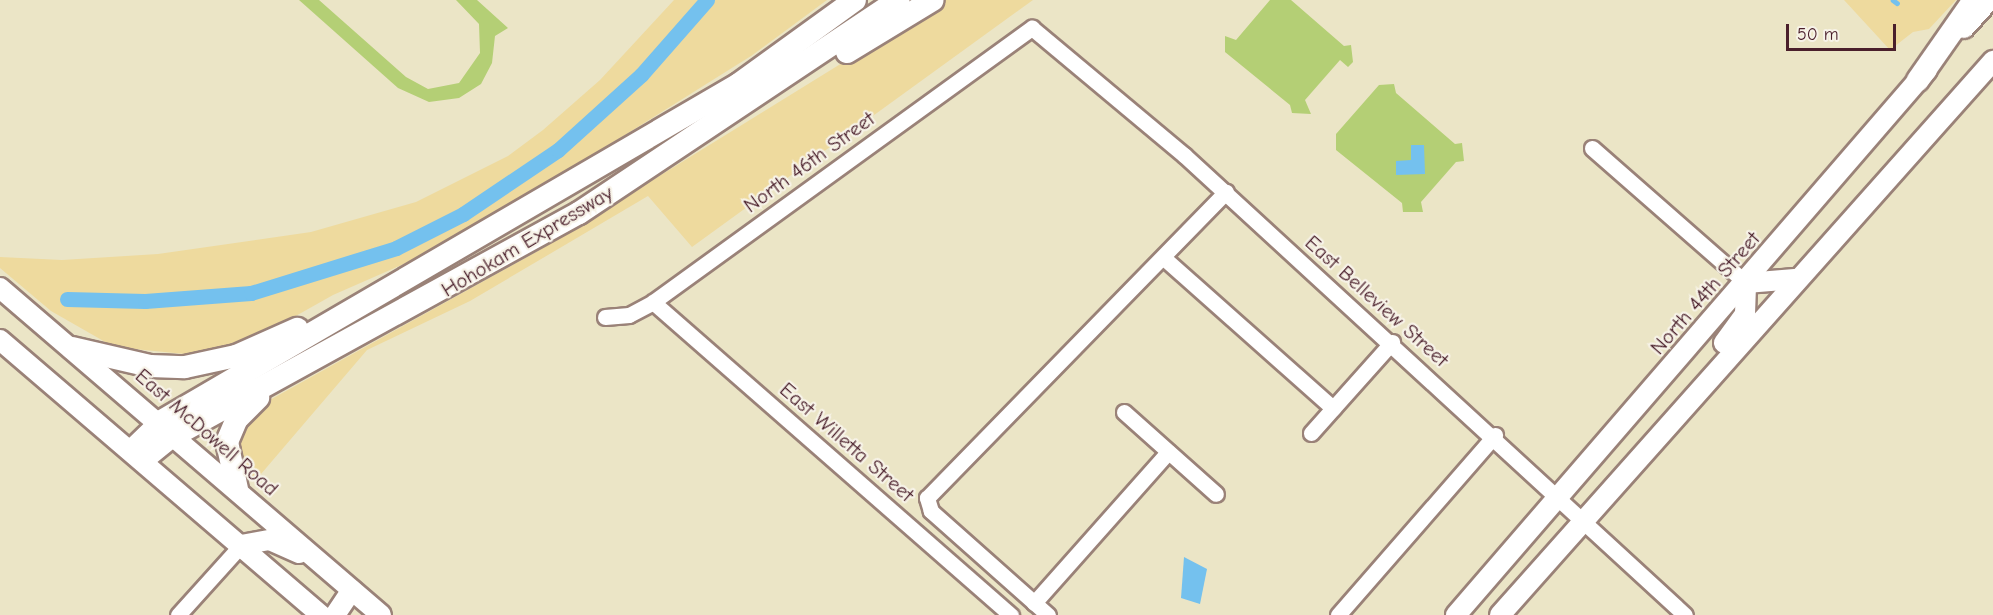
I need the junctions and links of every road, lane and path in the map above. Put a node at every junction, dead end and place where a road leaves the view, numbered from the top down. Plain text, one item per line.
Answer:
1 (836, 0) edge
2 (855, 0) edge
3 (898, 0) edge
4 (933, 0) edge
5 (1974, 0) edge
6 (1989, 0) edge
7 (1032, 28) joint
8 (1993, 61) edge
9 (1993, 72) edge
10 (1918, 80) junction
11 (1960, 98) junction
12 (647, 139) junction
13 (1592, 148) dead end
14 (1226, 192) junction
15 (579, 213) junction
16 (1164, 258) junction
17 (1795, 279) junction
18 (1746, 284) junction
19 (0, 288) edge
20 (370, 299) junction
21 (653, 302) junction
22 (605, 317) dead end
23 (0, 340) edge
24 (1392, 342) junction
25 (72, 348) junction
26 (277, 383) junction
27 (1333, 408) junction
28 (1124, 412) dead end
29 (1670, 422) junction
30 (168, 428) junction
31 (1311, 433) dead end
32 (1495, 435) junction
33 (1168, 452) junction
34 (137, 455) junction
35 (237, 489) junction
36 (1216, 494) dead end
37 (1559, 497) junction
38 (1581, 521) junction
39 (242, 545) junction
40 (330, 570) junction
41 (352, 590) junction
42 (1034, 603) junction
43 (178, 615) edge
44 (321, 615) edge
45 (335, 615) edge
46 (381, 615) edge
47 (1011, 615) edge
48 (1048, 615) edge
49 (1338, 615) edge
50 (1456, 615) edge
51 (1500, 615) edge
52 (1685, 615) edge

1 - 12 highway
2 - 12 highway, Hohokam Expressway
3 - 15 highway, Hohokam Expressway
4 - 15 highway
5 - 10 highway
6 - 10 main road, North 44th Street
7 - 14 street, East Belleview Street
7 - 21 street, North 46th Street
8 - 11 main road
9 - 11 main road
10 - 18 main road, North 44th Street
11 - 17 main road
12 - 20 highway, Hohokam Expressway
13 - 18 street
14 - 16 street
14 - 24 street, East Belleview Street
15 - 26 highway, Hohokam Expressway
16 - 27 street
16 - 42 street
17 - 18 main road
17 - 29 main road
18 - 29 main road
18 - 37 main road, North 44th Street
19 - 25 main road, East McDowell Road
20 - 25 highway
20 - 30 highway, Hohokam Expressway
21 - 22 street, North 46th Street
21 - 47 street, East Willetta Street
23 - 34 main road
24 - 27 street
24 - 32 street, East Belleview Street
25 - 30 main road, East McDowell Road
26 - 30 highway, Hohokam Expressway
26 - 35 highway
27 - 31 street
28 - 33 street
29 - 38 main road
30 - 34 main road, Hohokam Expressway
30 - 35 main road, East McDowell Road
32 - 37 street, East Belleview Street
32 - 49 street
33 - 36 street
33 - 42 street
34 - 39 main road
35 - 40 main road, East McDowell Road
37 - 38 street, East Belleview Street
37 - 50 main road, North 44th Street
38 - 51 main road
38 - 52 street, East Belleview Street
39 - 40 main road
39 - 43 street
39 - 44 main road
40 - 41 main road, East McDowell Road
41 - 45 main road
41 - 46 main road, East McDowell Road
42 - 48 street

